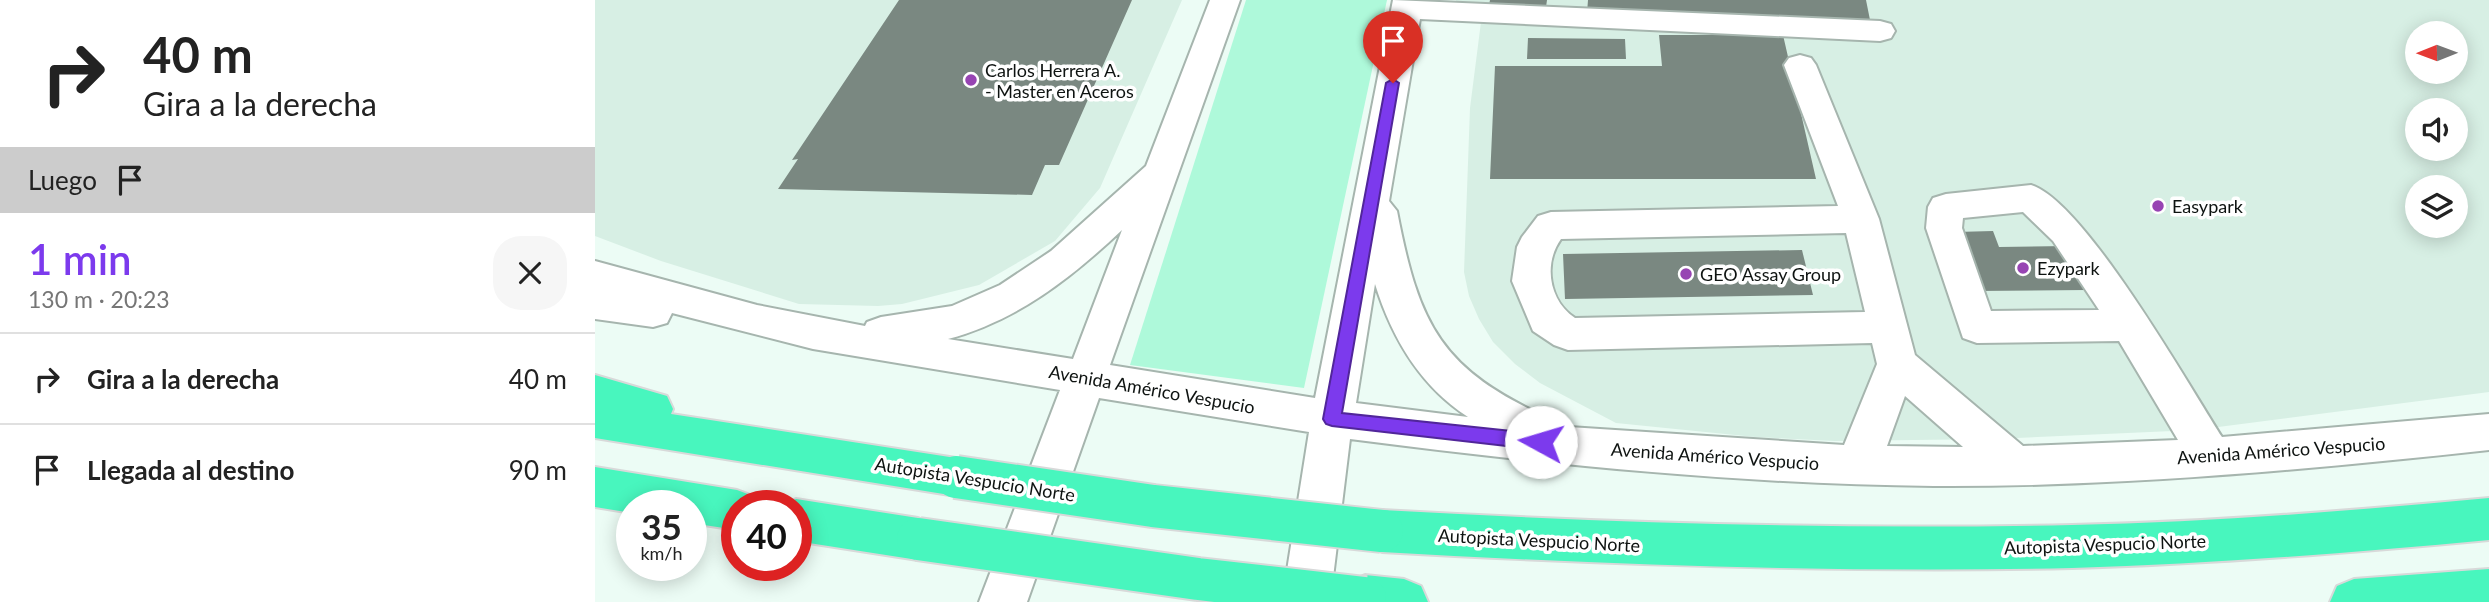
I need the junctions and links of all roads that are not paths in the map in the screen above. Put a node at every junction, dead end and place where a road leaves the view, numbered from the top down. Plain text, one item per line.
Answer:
1 (1225, 0) edge
2 (1407, 5) edge
3 (1565, 9) edge
4 (1880, 31) dead end
5 (1800, 65) dead end
6 (1161, 170) junction
7 (1375, 182) junction
8 (1861, 219) junction
9 (595, 276) edge
10 (595, 304) edge
11 (2130, 325) junction
12 (780, 326) junction
13 (843, 338) junction
14 (1892, 346) junction
15 (1086, 379) junction
16 (595, 392) edge
17 (1332, 419) junction
18 (595, 420) edge
19 (2489, 432) edge
20 (742, 444) junction
21 (1567, 444) junction
22 (2210, 456) junction
23 (1858, 465) junction
24 (2015, 466) junction
25 (595, 487) edge
26 (721, 507) edge
27 (2489, 519) edge
28 (812, 522) edge
29 (2489, 590) edge
30 (1384, 600) edge
31 (1003, 602) edge
32 (1306, 602) edge
33 (2354, 602) edge

1 - 6 street
2 - 3 street
2 - 7 street
3 - 4 street
5 - 8 street
6 - 13 street
6 - 15 street
7 - 17 street
7 - 21 street
8 - 14 street
8 - 14 street
9 - 12 street, Avenida Américo Vespucio
10 - 12 street, Avenida Américo Vespucio
11 - 11 street
11 - 22 street
12 - 13 street, Avenida Américo Vespucio
13 - 15 street, Avenida Américo Vespucio
14 - 23 street
14 - 24 street
15 - 17 street, Avenida Américo Vespucio
15 - 31 street
16 - 20 highway
17 - 21 street, Avenida Américo Vespucio
17 - 32 street
18 - 20 highway, Autopista Vespucio Norte
19 - 22 street, Avenida Américo Vespucio
20 - 27 highway, Autopista Vespucio Norte, bridge
21 - 23 street, Avenida Américo Vespucio
22 - 24 street, Avenida Américo Vespucio
23 - 24 street, Avenida Américo Vespucio
25 - 26 highway
28 - 30 highway, bridge
29 - 33 highway

